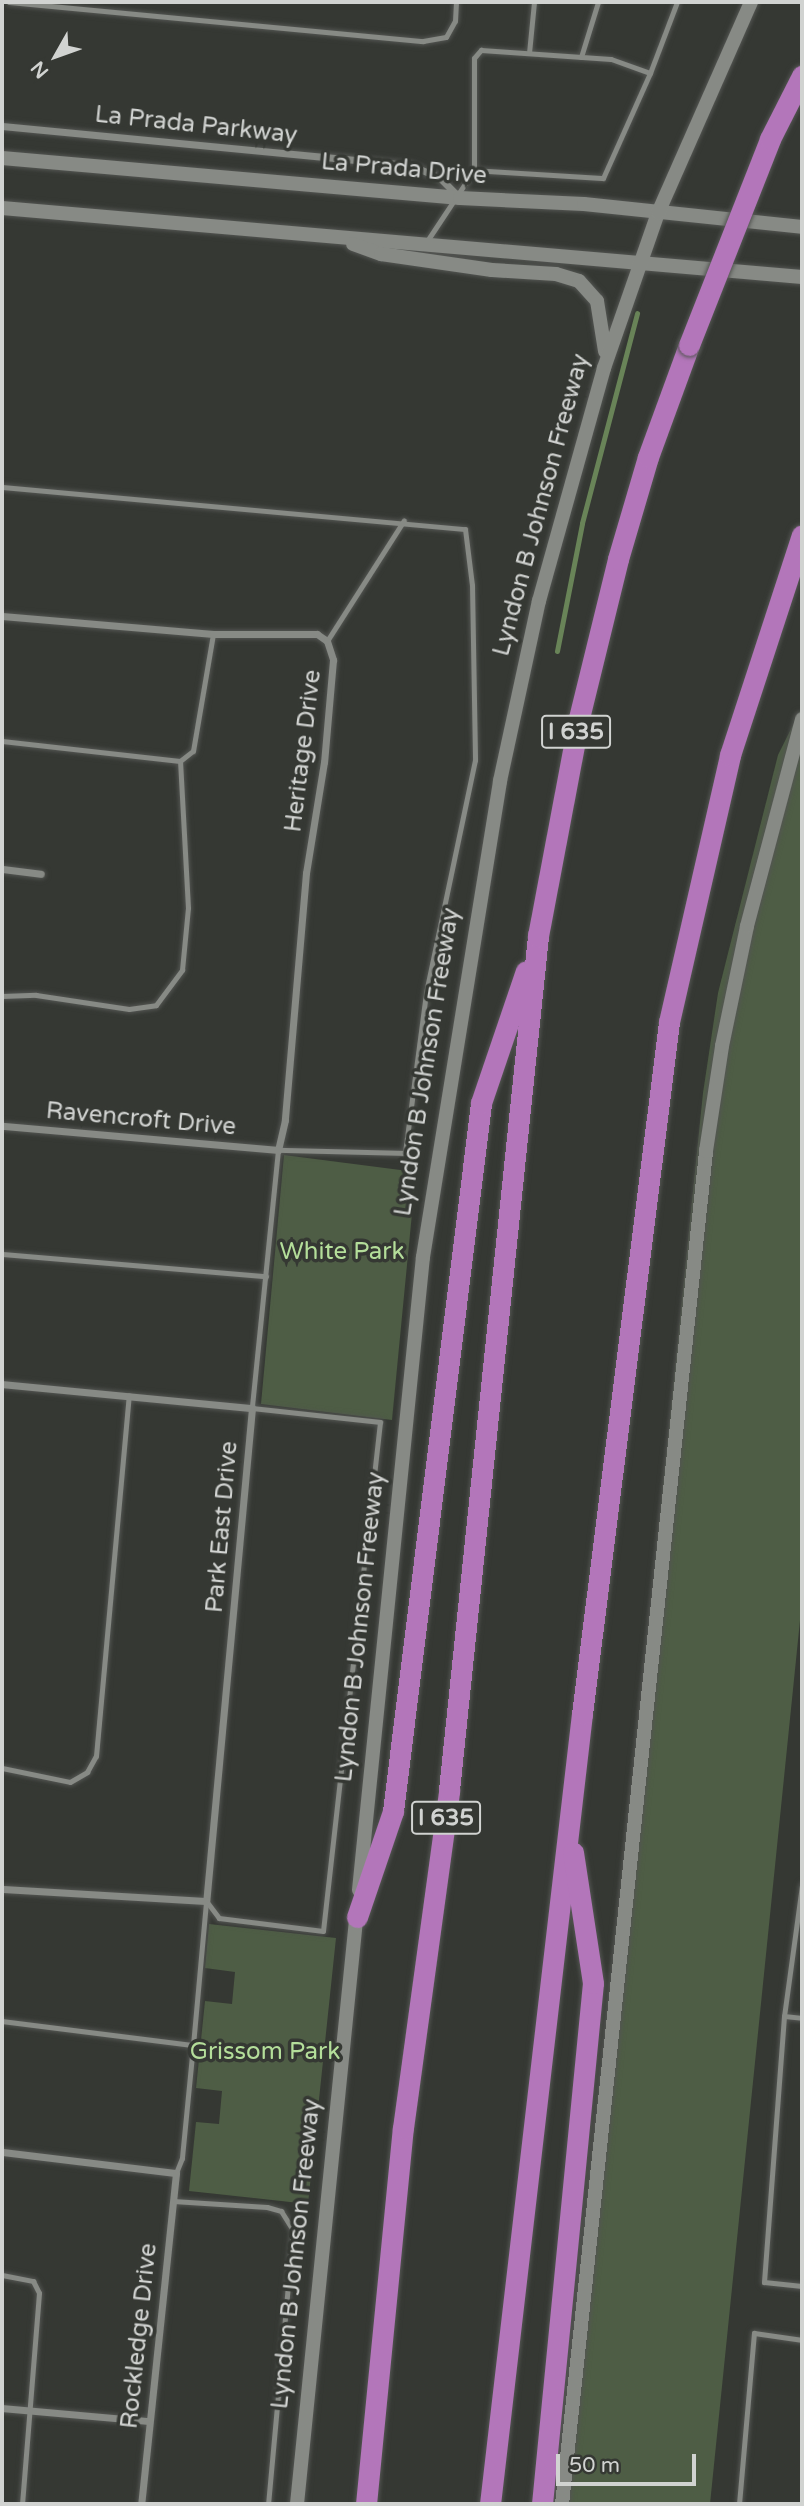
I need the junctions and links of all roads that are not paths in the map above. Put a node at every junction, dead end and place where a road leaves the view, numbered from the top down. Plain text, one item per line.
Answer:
1 (9, 2) edge
2 (109, 2) edge
3 (456, 2) edge
4 (534, 2) edge
5 (598, 2) edge
6 (677, 2) edge
7 (751, 2) edge
8 (108, 11) junction
9 (529, 53) junction
10 (581, 57) junction
11 (650, 73) junction
12 (802, 76) edge
13 (2, 126) edge
14 (2, 158) edge
15 (474, 170) junction
16 (460, 198) junction
17 (2, 208) edge
18 (658, 213) junction
19 (802, 227) edge
20 (338, 239) junction
21 (425, 244) junction
22 (639, 262) junction
23 (802, 276) edge
24 (604, 368) junction
25 (2, 487) edge
26 (404, 520) junction
27 (802, 535) edge
28 (2, 616) edge
29 (213, 634) junction
30 (327, 641) junction
31 (802, 719) edge
32 (2, 741) edge
33 (180, 761) junction
34 (2, 869) edge
35 (41, 874) dead end
36 (538, 936) junction
37 (2, 996) edge
38 (2, 1126) edge
39 (278, 1150) junction
40 (2, 1254) edge
41 (266, 1276) junction
42 (2, 1384) edge
43 (129, 1396) junction
44 (252, 1408) junction
45 (2, 1768) edge
46 (569, 1826) junction
47 (802, 1885) edge
48 (2, 1889) edge
49 (206, 1901) junction
50 (357, 1917) junction
51 (784, 2016) junction
52 (802, 2018) edge
53 (2, 2021) edge
54 (193, 2045) junction
55 (2, 2152) edge
56 (176, 2173) junction
57 (173, 2202) junction
58 (2, 2275) edge
59 (802, 2286) edge
60 (802, 2340) edge
61 (2, 2408) edge
62 (27, 2410) junction
63 (148, 2421) junction
64 (22, 2504) edge
65 (141, 2504) edge
66 (268, 2504) edge
67 (297, 2504) edge
68 (366, 2504) edge
69 (490, 2504) edge
70 (542, 2504) edge
71 (562, 2504) edge
72 (739, 2504) edge

1 - 8 lane
2 - 8 lane
3 - 8 lane
4 - 9 lane
5 - 10 lane
6 - 11 lane
7 - 18 main road, Lyndon B Johnson Freeway
9 - 10 lane
9 - 15 lane
10 - 11 lane
11 - 15 lane
12 - 36 highway, I 635, bridge
13 - 16 street, La Prada Parkway
14 - 16 main road, La Prada Drive
15 - 16 lane
16 - 18 main road, La Prada Drive
16 - 21 lane
17 - 20 main road
18 - 19 main road, La Prada Drive
18 - 22 main road, Lyndon B Johnson Freeway
20 - 21 main road
20 - 24 main road
21 - 22 main road
22 - 23 main road
22 - 24 main road, Lyndon B Johnson Freeway
24 - 50 main road, Lyndon B Johnson Freeway
25 - 26 lane
26 - 30 lane
26 - 39 lane
27 - 46 highway
28 - 29 street, Heritage Drive
29 - 30 street, Heritage Drive
29 - 33 lane
30 - 39 street, Heritage Drive
31 - 71 main road
32 - 33 lane
33 - 37 lane
34 - 35 street
36 - 50 highway
36 - 68 highway, I 635
38 - 39 street, Ravencroft Drive
39 - 41 lane
40 - 41 lane
41 - 44 lane
42 - 43 street, Park East Drive
43 - 44 street, Park East Drive
43 - 45 lane
44 - 49 street, Park East Drive
44 - 49 lane
46 - 69 highway
46 - 70 highway
47 - 51 lane
48 - 49 street
49 - 54 lane
50 - 67 main road, Lyndon B Johnson Freeway
51 - 52 lane
51 - 59 lane
53 - 54 lane
54 - 56 lane
55 - 56 street
56 - 57 street, Rockledge Drive
57 - 63 street, Rockledge Drive
57 - 66 lane
58 - 62 lane
60 - 72 lane
61 - 62 street
62 - 63 street
62 - 64 lane
63 - 65 street, Rockledge Drive

